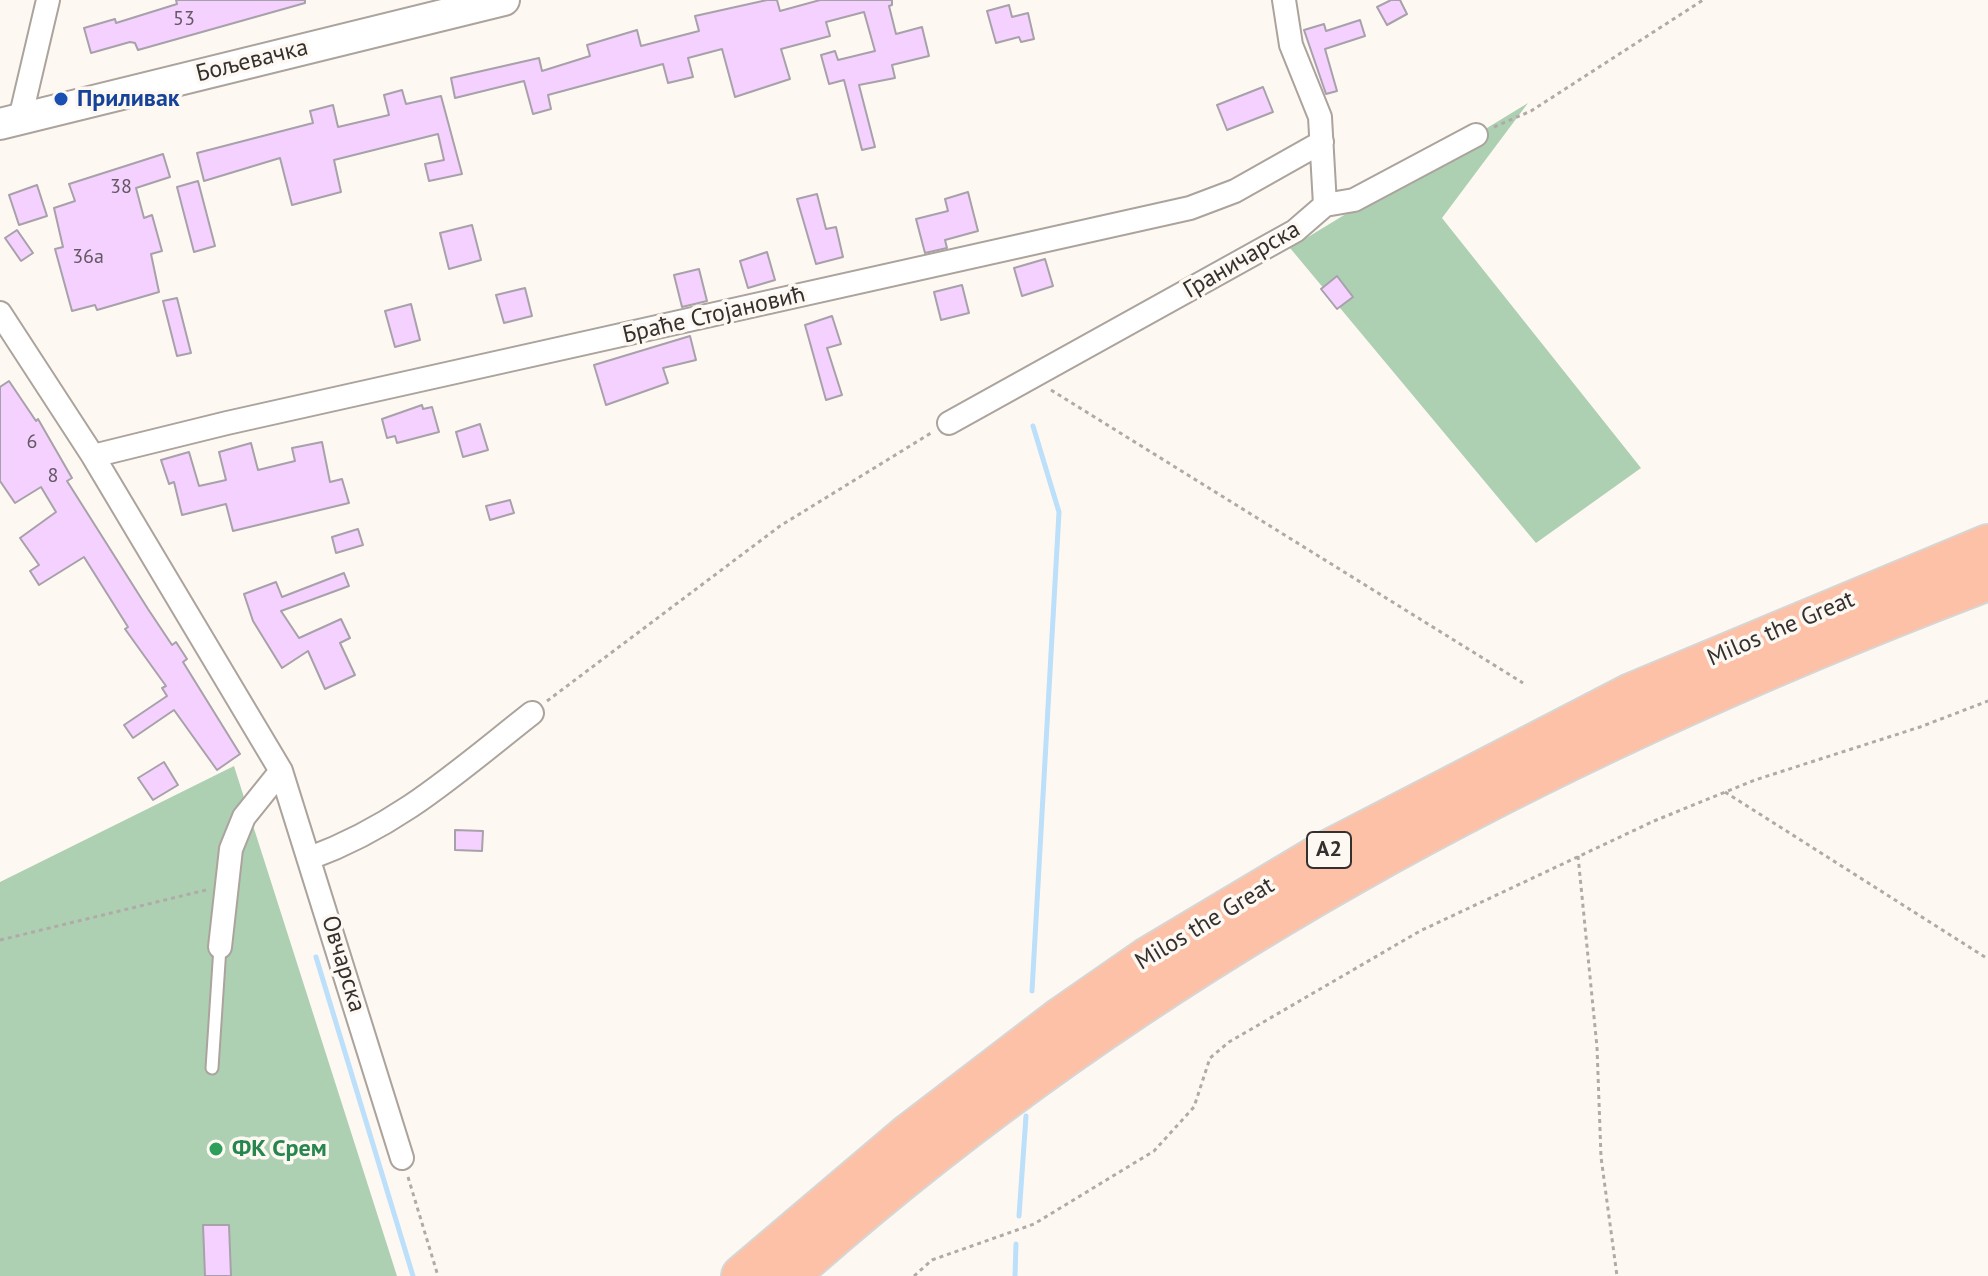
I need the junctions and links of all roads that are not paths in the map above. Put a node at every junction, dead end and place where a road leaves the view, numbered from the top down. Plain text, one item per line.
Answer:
1 (48, 0) edge
2 (504, 0) edge
3 (1284, 0) edge
4 (10, 121) edge
5 (1476, 135) road end
6 (1322, 142) junction
7 (1325, 205) junction
8 (0, 313) edge
9 (949, 423) road end
10 (93, 456) junction
11 (1988, 545) edge
12 (1988, 580) edge
13 (532, 713) road end
14 (281, 771) junction
15 (310, 858) junction
16 (220, 947) joint
17 (212, 1068) dead end
18 (402, 1158) road end
19 (742, 1276) edge
20 (788, 1276) edge

1 - 4 street
2 - 4 main road, Бољевачка
3 - 6 street
5 - 7 street, Граничарска
6 - 7 street
6 - 10 street, Браће Стојановић
7 - 9 street, Граничарска
8 - 10 street
10 - 14 street
11 - 19 highway, Milos the Great / A2
12 - 20 highway, Milos the Great / A2
13 - 15 street
14 - 15 street, Овчарска
14 - 16 street
15 - 18 street, Овчарска
16 - 17 lane

